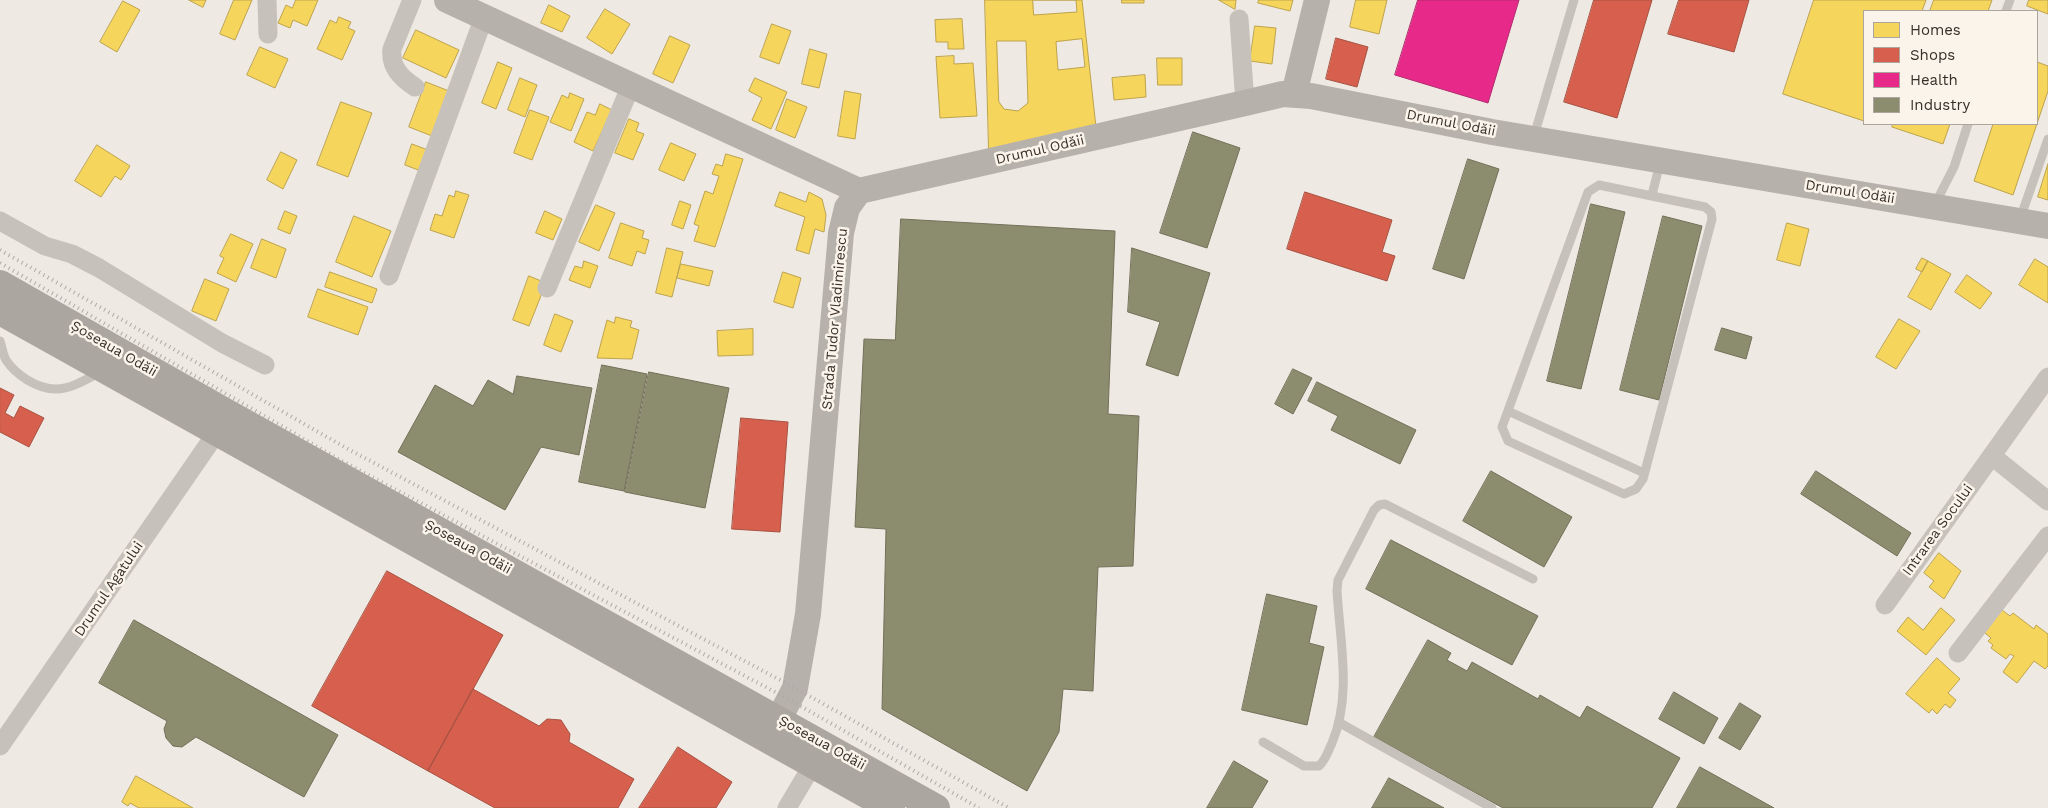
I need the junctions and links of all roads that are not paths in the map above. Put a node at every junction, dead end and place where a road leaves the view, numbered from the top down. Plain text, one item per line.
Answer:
1 (267, 0) edge
2 (412, 0) edge
3 (448, 0) edge
4 (1318, 0) edge
5 (1574, 0) edge
6 (484, 17) junction
7 (1239, 19) dead end
8 (268, 34) dead end
9 (631, 85) junction
10 (415, 87) dead end
11 (1294, 94) junction
12 (1246, 103) junction
13 (1968, 125) edge
14 (2048, 138) edge
15 (1533, 139) junction
16 (1660, 160) junction
17 (859, 191) junction
18 (1652, 196) junction
19 (1934, 205) junction
20 (2020, 221) junction
21 (0, 222) edge
22 (2048, 226) edge
23 (389, 276) dead end
24 (0, 284) edge
25 (547, 288) dead end
26 (0, 311) edge
27 (0, 341) edge
28 (266, 364) dead end
29 (105, 370) junction
30 (2048, 377) edge
31 (1508, 411) junction
32 (217, 432) junction
33 (1992, 456) junction
34 (1644, 473) junction
35 (2048, 501) edge
36 (2048, 536) edge
37 (1533, 579) dead end
38 (1885, 605) dead end
39 (1958, 653) dead end
40 (779, 720) junction
41 (1340, 723) junction
42 (1262, 742) dead end
43 (0, 746) edge
44 (813, 764) junction
45 (787, 808) edge
46 (891, 808) edge
47 (936, 808) edge
48 (1492, 808) edge

1 - 8 street
2 - 10 street
3 - 6 street
4 - 11 street
5 - 15 lane
6 - 9 street
6 - 23 street
7 - 12 street
9 - 17 street
9 - 25 street
11 - 12 street, Drumul Odăii
11 - 15 street, Drumul Odăii
12 - 17 street, Drumul Odăii
13 - 19 lane
14 - 20 lane
15 - 16 street, Drumul Odăii
16 - 18 lane
16 - 19 street, Drumul Odăii
17 - 40 street, Strada Tudor Vladimirescu
18 - 31 lane
18 - 34 lane
19 - 20 street, Drumul Odăii
20 - 22 street, Drumul Odăii
21 - 28 street
24 - 40 main road, Șoseaua Odăii
26 - 29 main road, Șoseaua Odăii
27 - 29 lane
29 - 32 main road, Șoseaua Odăii
30 - 33 street, Intrarea Socului
31 - 34 lane
31 - 34 lane
32 - 43 street, Drumul Agatului
32 - 44 main road, Șoseaua Odăii
33 - 35 street
33 - 38 street, Intrarea Socului
36 - 39 street
37 - 41 lane
40 - 47 main road, Șoseaua Odăii
41 - 42 lane
41 - 48 lane
44 - 45 street
44 - 46 main road, Șoseaua Odăii

